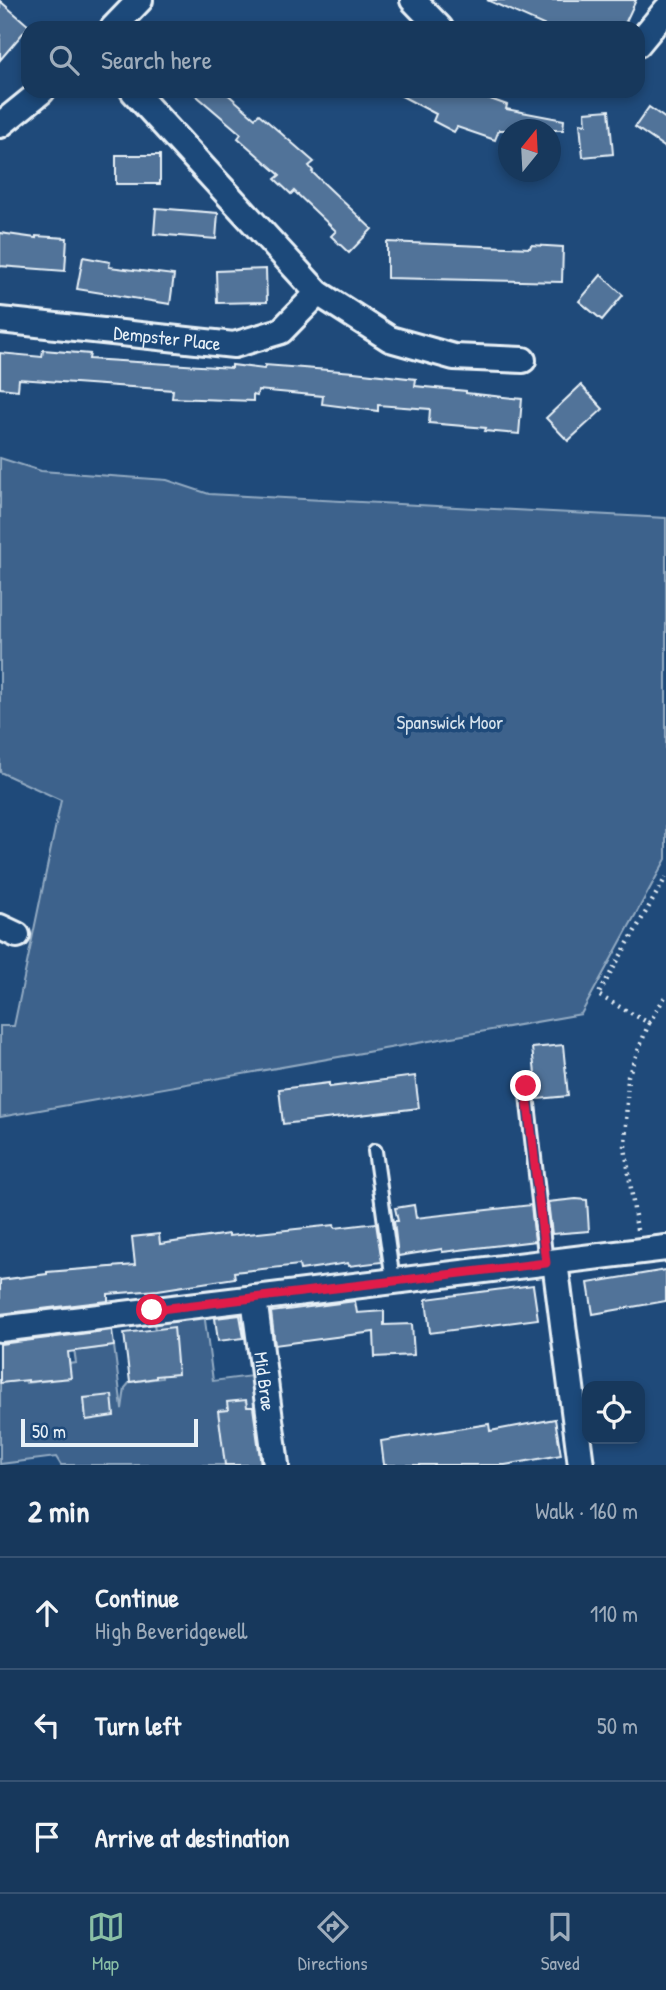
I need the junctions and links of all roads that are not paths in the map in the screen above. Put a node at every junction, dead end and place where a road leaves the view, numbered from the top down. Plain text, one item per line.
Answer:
1 (140, 0) edge
2 (413, 0) edge
3 (666, 10) edge
4 (120, 21) edge
5 (433, 21) edge
6 (645, 36) edge
7 (33, 98) edge
8 (139, 98) edge
9 (0, 125) edge
10 (318, 293) junction
11 (0, 320) edge
12 (523, 360) dead end
13 (526, 1086) dead end
14 (375, 1151) dead end
15 (666, 1248) edge
16 (550, 1263) junction
17 (393, 1281) junction
18 (254, 1298) junction
19 (0, 1329) edge
20 (276, 1465) edge
21 (581, 1465) edge

1 - 4 street
2 - 5 street
3 - 6 street
7 - 9 street
8 - 10 street
10 - 11 street, Dempster Place
10 - 12 street
13 - 16 lane
14 - 17 lane
15 - 16 street
16 - 17 street
16 - 21 street
17 - 18 street
18 - 19 street
18 - 20 street, Mid Brae

